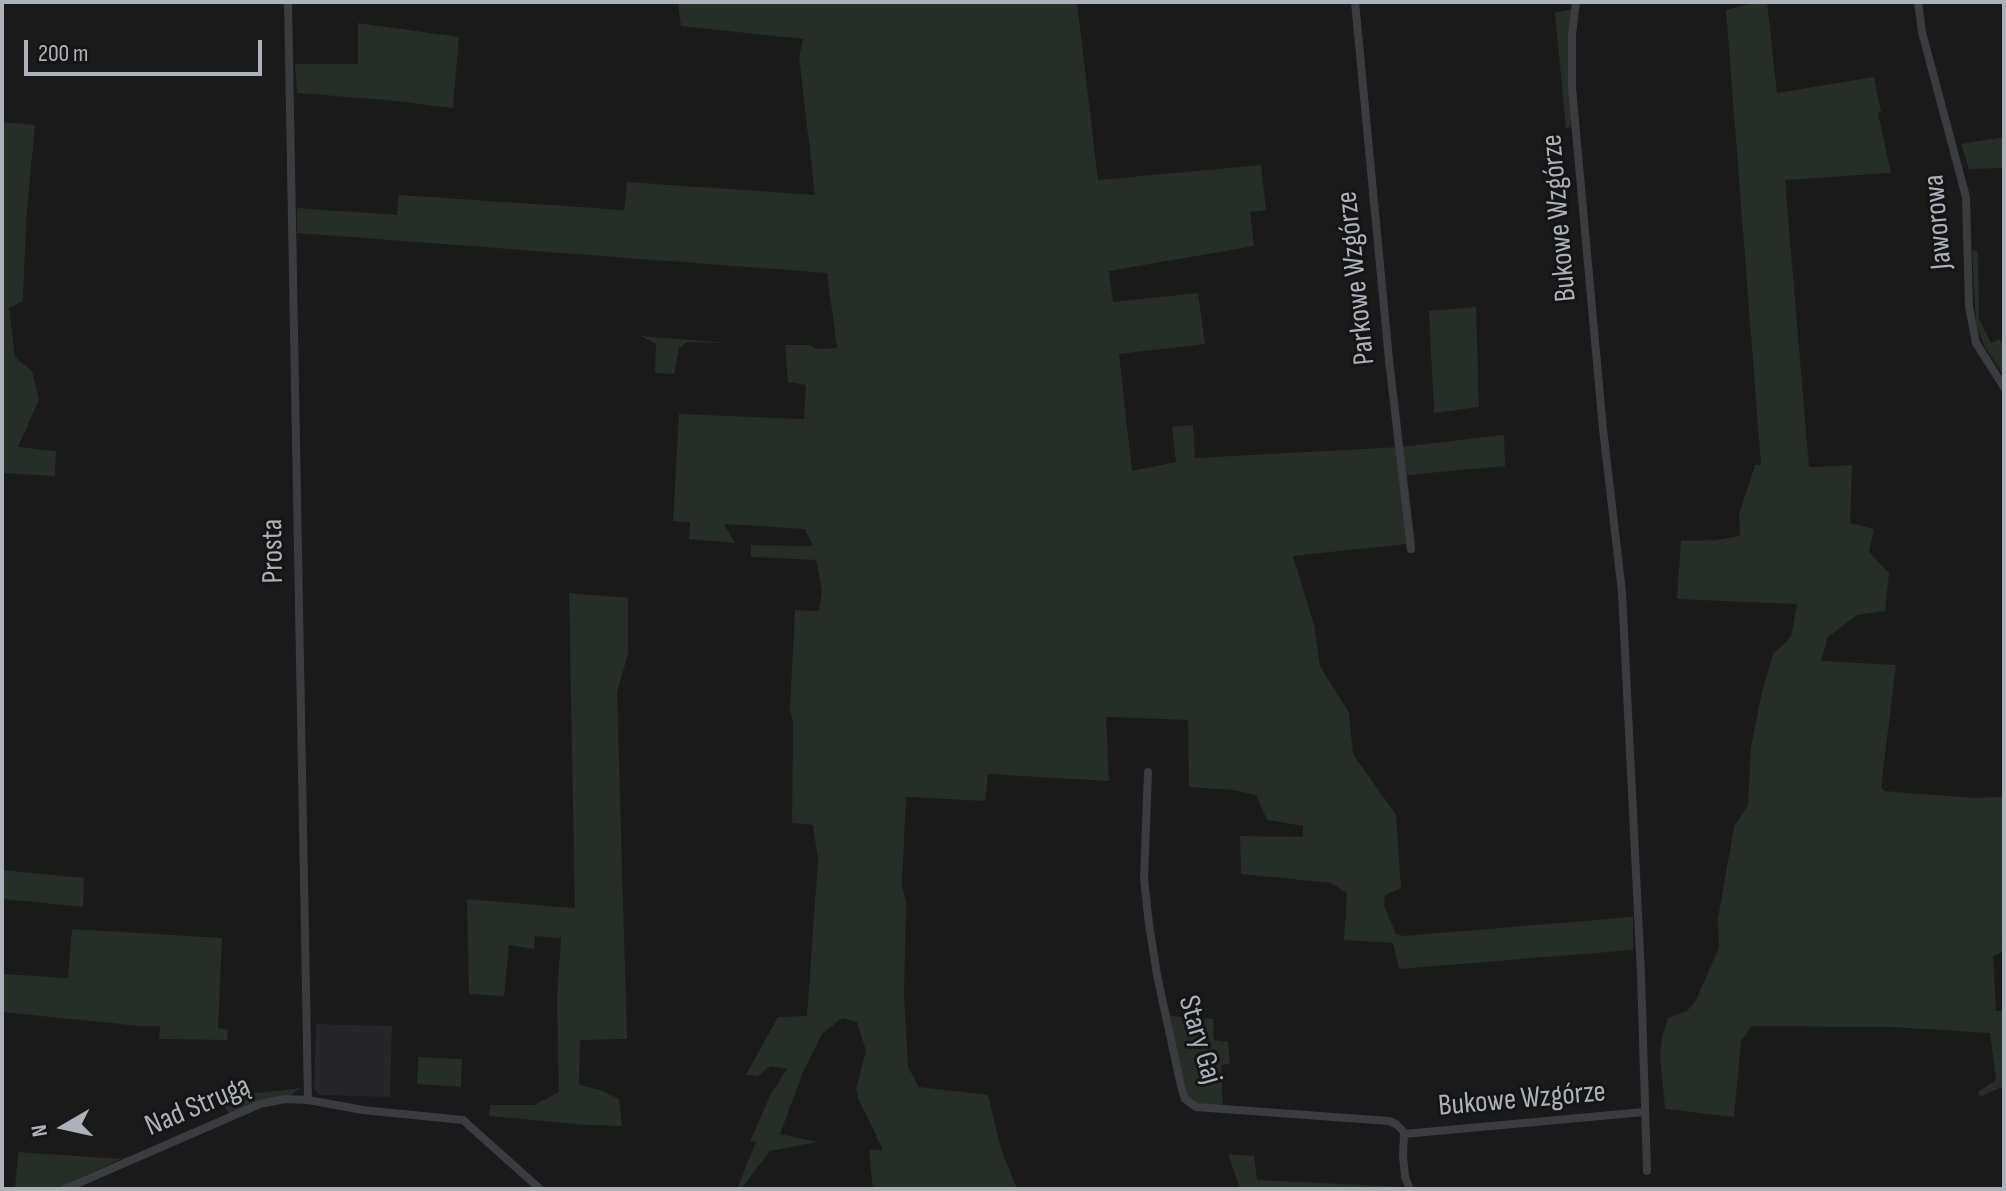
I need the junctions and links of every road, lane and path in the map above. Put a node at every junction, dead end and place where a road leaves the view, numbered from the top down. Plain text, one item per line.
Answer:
1 (288, 2) edge
2 (1355, 2) edge
3 (1576, 2) edge
4 (1918, 2) edge
5 (2004, 387) edge
6 (1411, 549) dead end
7 (1148, 772) dead end
8 (308, 1100) junction
9 (1644, 1112) junction
10 (1404, 1134) junction
11 (1647, 1171) dead end
12 (65, 1189) edge
13 (540, 1189) edge
14 (1410, 1189) edge

1 - 8 street, Prosta
2 - 6 street, Parkowe Wzgórze
3 - 9 street, Bukowe Wzgórze
4 - 5 street, Jaworowa
7 - 10 street, Stary Gaj
8 - 12 street, Nad Strugą
8 - 13 street, Nad Strugą
9 - 10 street, Bukowe Wzgórze
9 - 11 street, Bukowe Wzgórze
10 - 14 street

